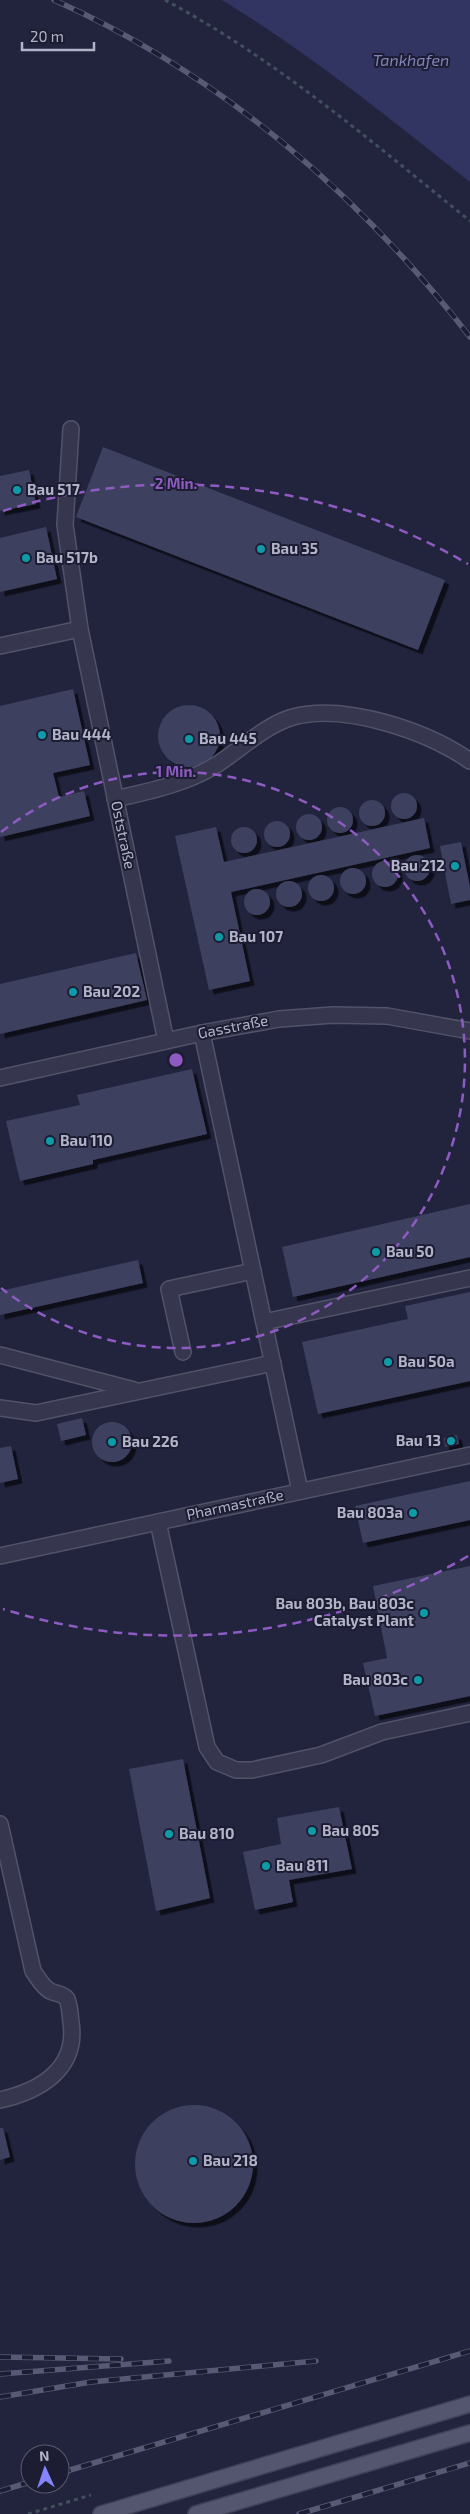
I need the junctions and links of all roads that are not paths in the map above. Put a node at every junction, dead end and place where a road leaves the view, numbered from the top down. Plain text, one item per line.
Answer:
1 (71, 429) dead end
2 (80, 629) junction
3 (0, 646) edge
4 (470, 760) edge
5 (115, 799) junction
6 (470, 1031) edge
7 (202, 1033) junction
8 (166, 1041) junction
9 (0, 1078) edge
10 (253, 1271) junction
11 (470, 1278) edge
12 (264, 1322) junction
13 (183, 1352) dead end
14 (0, 1355) edge
15 (273, 1363) junction
16 (138, 1391) junction
17 (0, 1408) edge
18 (470, 1455) edge
19 (300, 1491) junction
20 (158, 1522) junction
21 (0, 1556) edge
22 (470, 1713) edge
23 (0, 1824) edge
24 (0, 2100) edge
25 (470, 2404) edge
26 (470, 2433) edge
27 (101, 2514) edge
28 (196, 2514) edge

1 - 2 street, Oststraße
2 - 3 street
2 - 5 street, Oststraße
4 - 5 street
5 - 8 street, Oststraße
6 - 7 street, Gasstraße
7 - 8 street, Gasstraße
7 - 10 street
8 - 9 street, Gasstraße
10 - 12 street
10 - 13 street
11 - 12 street
12 - 15 street
14 - 16 street
15 - 16 street
15 - 19 street
16 - 17 street
18 - 19 street, Pharmastraße
19 - 20 street, Pharmastraße
20 - 21 street, Pharmastraße
20 - 22 street
23 - 24 street
25 - 27 main road
26 - 28 main road

